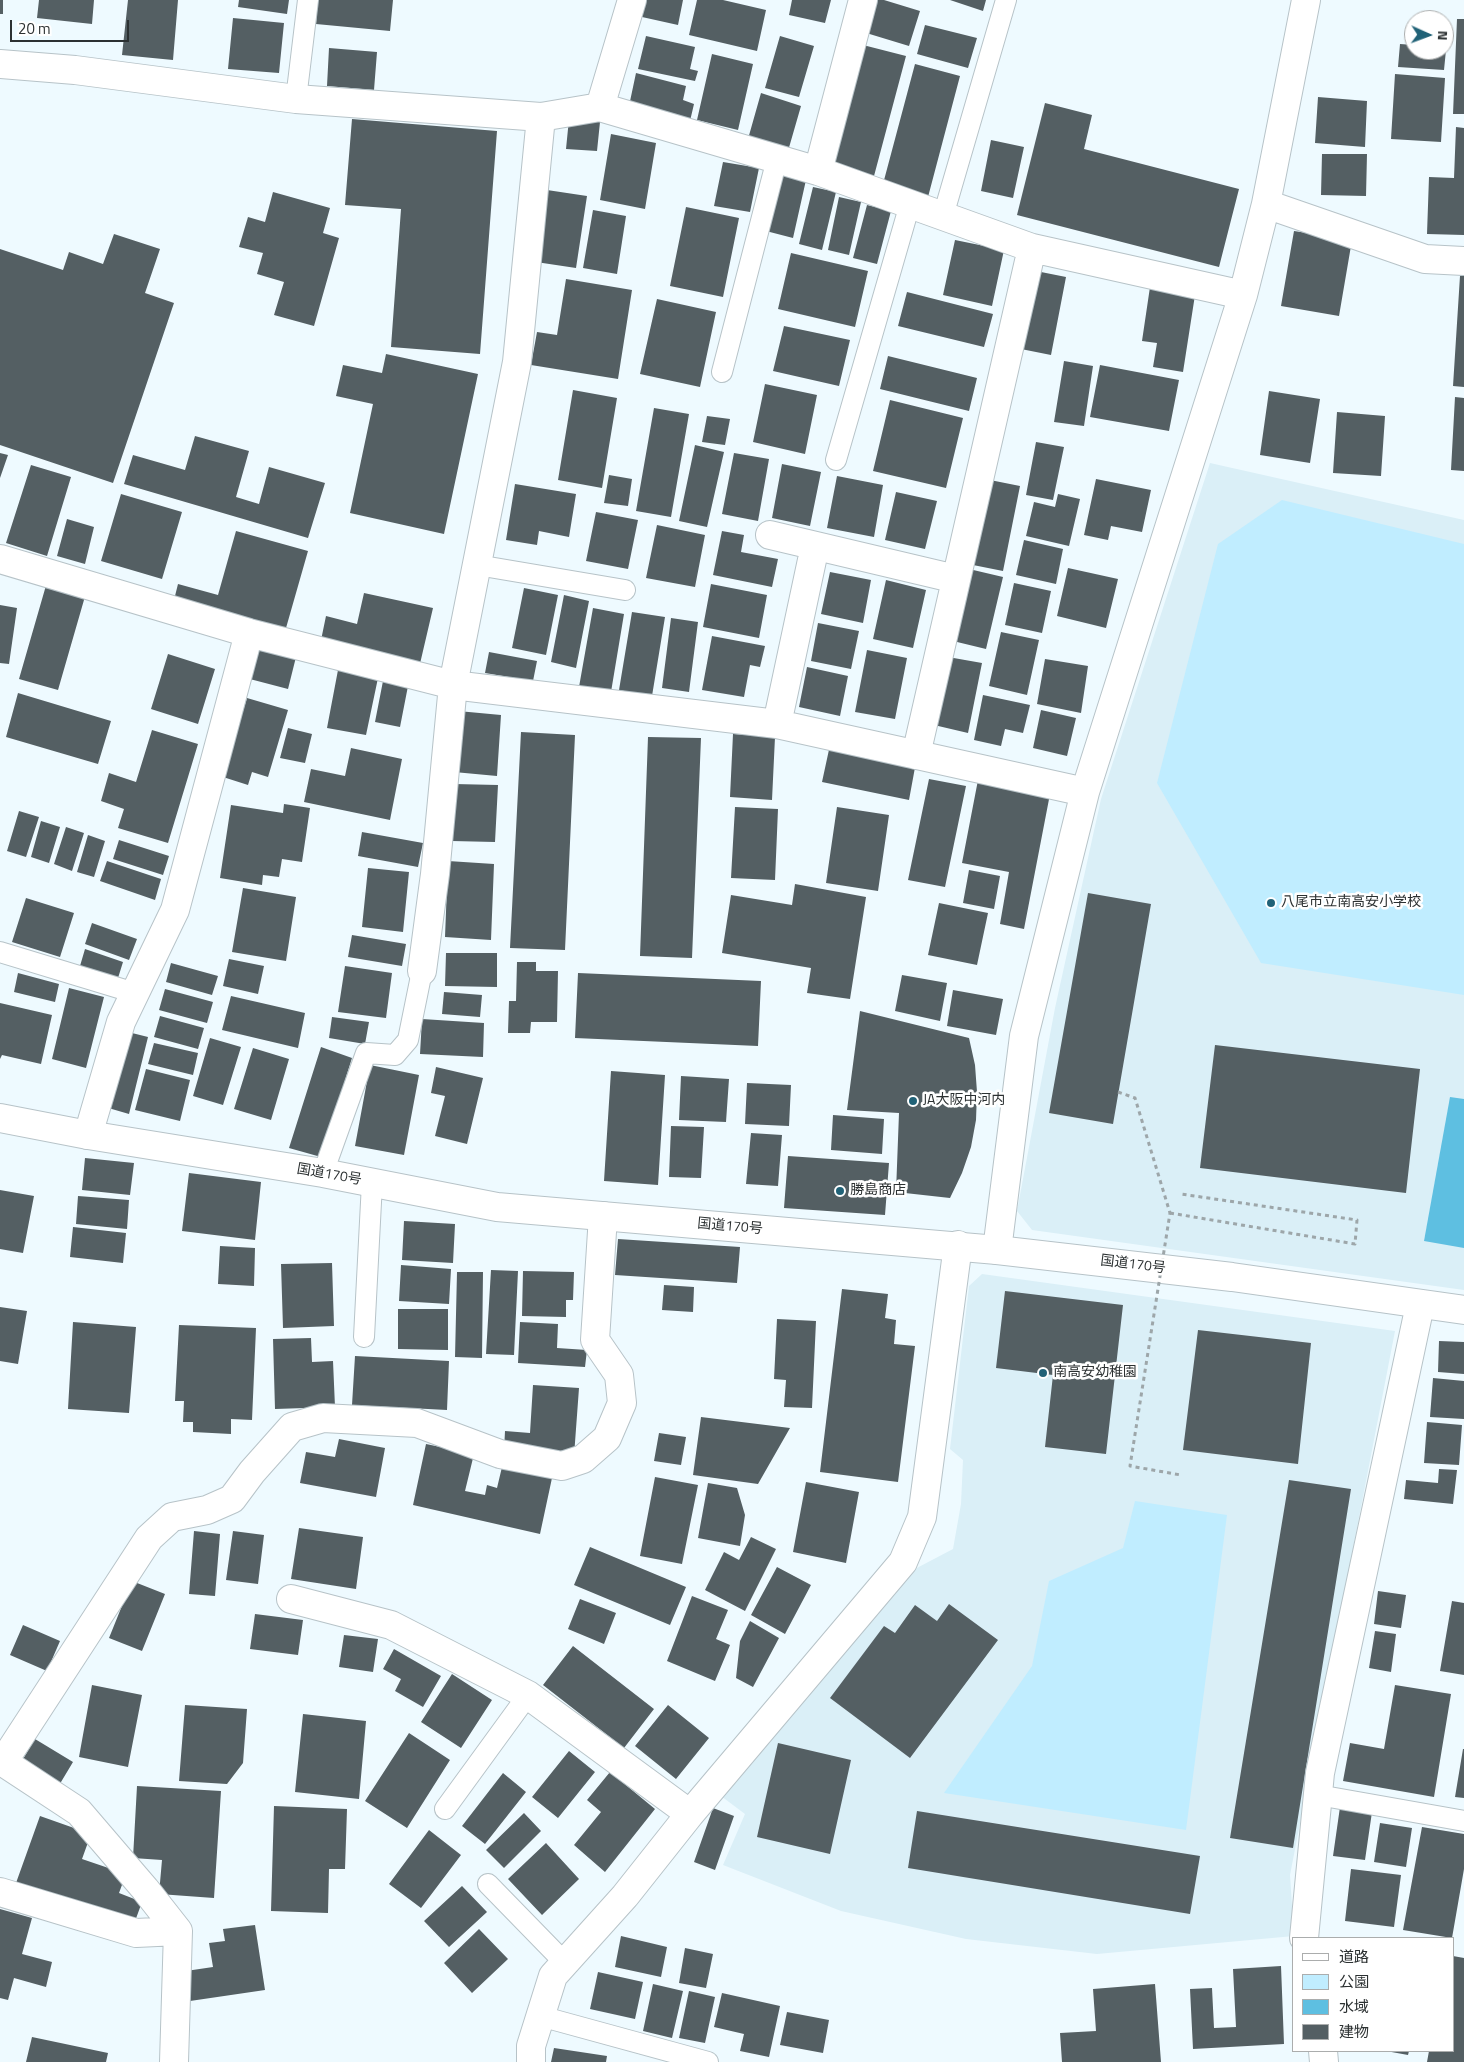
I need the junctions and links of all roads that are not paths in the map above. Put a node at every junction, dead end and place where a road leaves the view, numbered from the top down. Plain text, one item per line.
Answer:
1 (308, 0) edge
2 (632, 0) edge
3 (863, 0) edge
4 (1006, 0) edge
5 (1306, 0) edge
6 (0, 64) edge
7 (296, 100) junction
8 (600, 107) junction
9 (541, 117) junction
10 (777, 159) junction
11 (818, 171) junction
12 (910, 204) junction
13 (1266, 204) junction
14 (943, 216) junction
15 (1032, 248) junction
16 (1464, 261) edge
17 (1243, 295) junction
18 (722, 372) dead end
19 (836, 460) dead end
20 (770, 535) dead end
21 (815, 546) junction
22 (0, 560) edge
23 (477, 565) junction
24 (956, 579) junction
25 (625, 590) dead end
26 (249, 633) junction
27 (453, 685) junction
28 (777, 724) junction
29 (916, 755) junction
30 (1085, 792) junction
31 (0, 952) edge
32 (422, 972) joint
33 (135, 993) junction
34 (0, 1118) edge
35 (88, 1135) junction
36 (323, 1173) junction
37 (372, 1182) junction
38 (603, 1216) junction
39 (958, 1246) junction
40 (997, 1250) junction
41 (1420, 1305) junction
42 (1464, 1310) edge
43 (364, 1337) dead end
44 (291, 1599) dead end
45 (528, 1695) junction
46 (1318, 1795) junction
47 (445, 1809) dead end
48 (690, 1814) junction
49 (1464, 1821) edge
50 (488, 1884) dead end
51 (0, 1892) edge
52 (178, 1931) junction
53 (1304, 1937) edge
54 (565, 1963) junction
55 (540, 2016) junction
56 (174, 2062) edge
57 (531, 2062) edge
58 (708, 2062) edge

1 - 7 lane
2 - 8 main road
3 - 11 main road
4 - 14 lane
5 - 13 main road
6 - 7 main road
7 - 9 main road
8 - 9 main road
8 - 10 main road
9 - 23 main road
10 - 11 main road
10 - 18 lane
11 - 12 main road
12 - 14 main road
12 - 19 lane
13 - 16 main road
13 - 17 main road
14 - 15 main road
15 - 17 main road
15 - 24 main road
17 - 30 main road
20 - 21 main road
21 - 24 main road
21 - 28 main road
22 - 26 main road
23 - 25 lane
23 - 27 main road
24 - 29 main road
26 - 27 main road
26 - 33 main road
27 - 28 main road
27 - 32 main road
28 - 29 main road
29 - 30 main road
30 - 40 main road
31 - 33 lane
32 - 36 lane
33 - 35 main road
34 - 35 main road, 国道170号
35 - 36 main road, 国道170号
36 - 37 main road, 国道170号
37 - 38 main road, 国道170号
37 - 43 lane
38 - 39 main road, 国道170号
38 - 52 main road
39 - 40 main road, 国道170号
39 - 48 main road
40 - 41 main road, 国道170号
41 - 42 main road, 国道170号
41 - 46 main road
44 - 45 main road
45 - 47 lane
45 - 48 main road
46 - 49 lane
46 - 53 main road
48 - 54 main road
50 - 54 lane
51 - 52 main road
52 - 56 main road
54 - 55 main road
55 - 57 main road
55 - 58 lane

